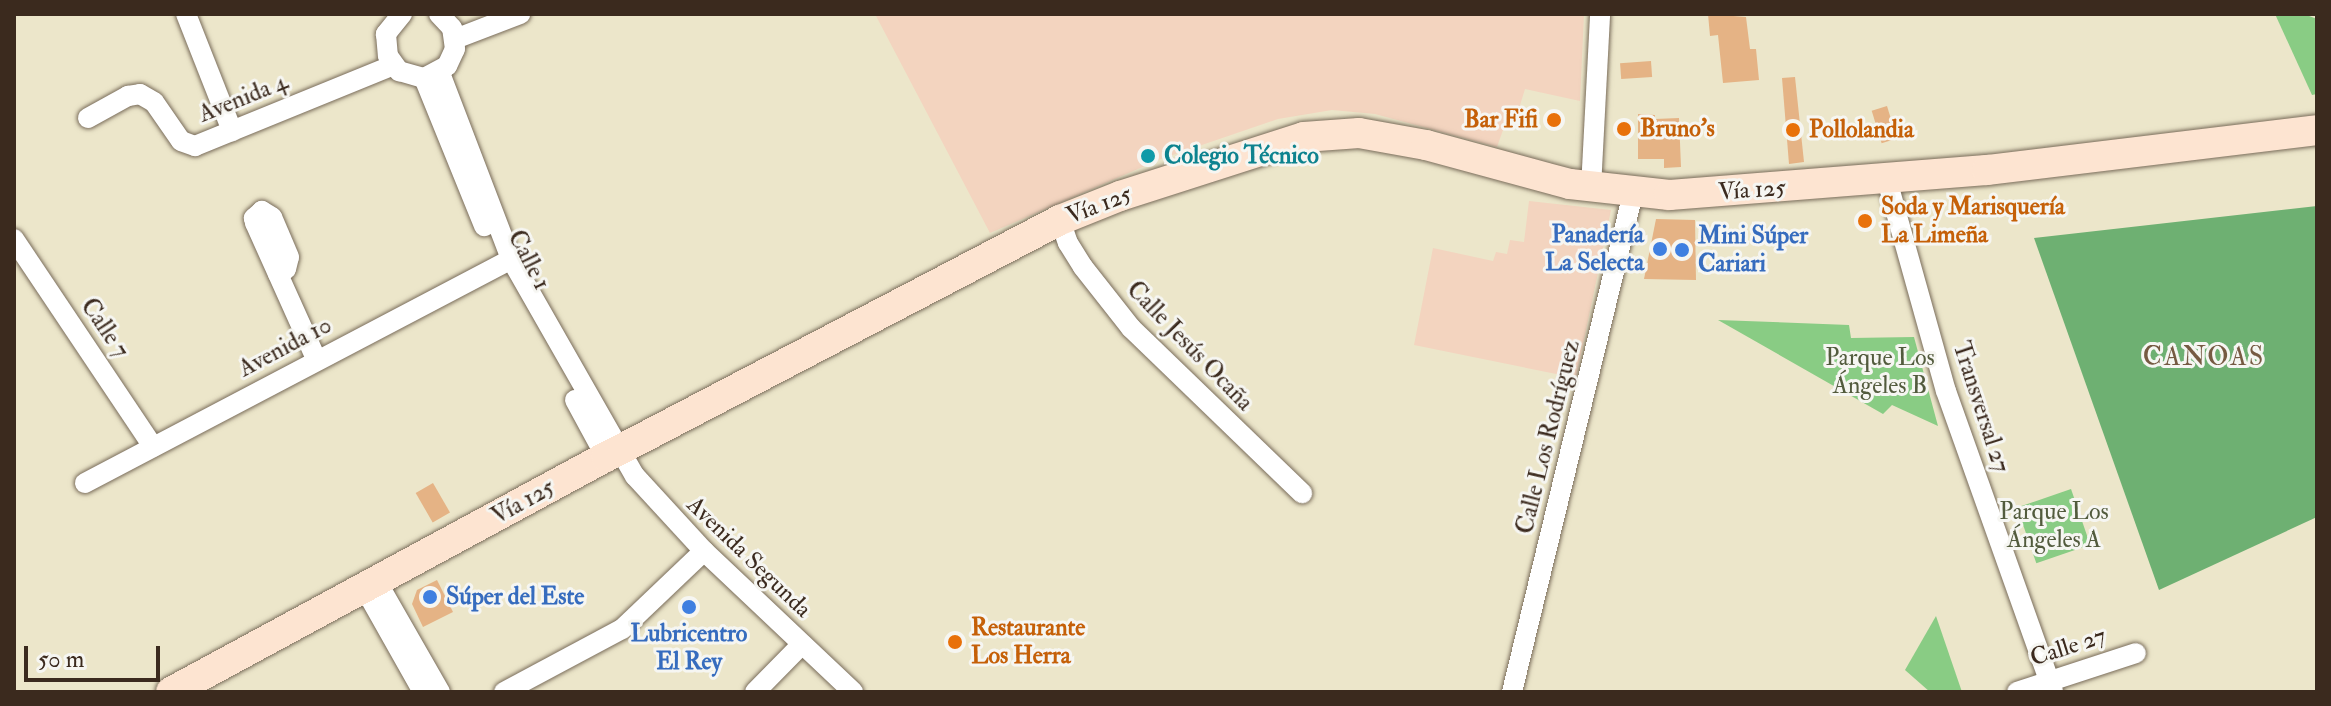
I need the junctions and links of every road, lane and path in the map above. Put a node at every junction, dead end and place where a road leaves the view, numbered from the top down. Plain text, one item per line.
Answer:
1 (186, 14) edge
2 (439, 14) edge
3 (520, 14) edge
4 (1600, 14) edge
5 (398, 15) edge
6 (455, 39) junction
7 (393, 65) junction
8 (432, 76) junction
9 (88, 118) dead end
10 (2317, 130) edge
11 (232, 131) junction
12 (1887, 180) junction
13 (1591, 188) junction
14 (1633, 193) junction
15 (1060, 220) junction
16 (14, 239) edge
17 (505, 262) junction
18 (278, 274) dead end
19 (316, 359) junction
20 (153, 447) junction
21 (612, 453) junction
22 (85, 483) dead end
23 (1302, 493) dead end
24 (704, 551) junction
25 (371, 586) junction
26 (802, 644) junction
27 (2136, 653) dead end
28 (2051, 686) edge
29 (171, 692) edge
30 (423, 692) edge
31 (440, 692) edge
32 (504, 692) edge
33 (755, 692) edge
34 (853, 692) edge
35 (1512, 692) edge
36 (2017, 692) edge

1 - 11 street
2 - 6 street
3 - 6 street
4 - 13 street
5 - 7 street
6 - 8 street
7 - 8 street
7 - 11 street, Avenida 4
8 - 17 street, Calle 1
9 - 11 street, Avenida 4
10 - 12 main road, Vía 125
12 - 14 main road, Vía 125
12 - 28 street, Transversal 27
13 - 14 main road, Vía 125
13 - 15 main road, Vía 125
14 - 35 street, Calle Los Rodríguez
15 - 21 main road, Vía 125
15 - 23 street, Calle Jesús Ocaña
16 - 20 street, Calle 7
17 - 19 street, Avenida 10
17 - 21 street, Calle 1
18 - 19 street
19 - 20 street, Avenida 10
20 - 22 street, Avenida 10
21 - 24 street, Avenida Segunda
21 - 25 main road, Vía 125
24 - 26 street, Avenida Segunda
24 - 32 street
25 - 29 main road, Vía 125
25 - 30 street
25 - 31 street
26 - 33 street
26 - 34 street, Avenida Segunda
27 - 28 street, Calle 27
28 - 36 street, Calle 27

